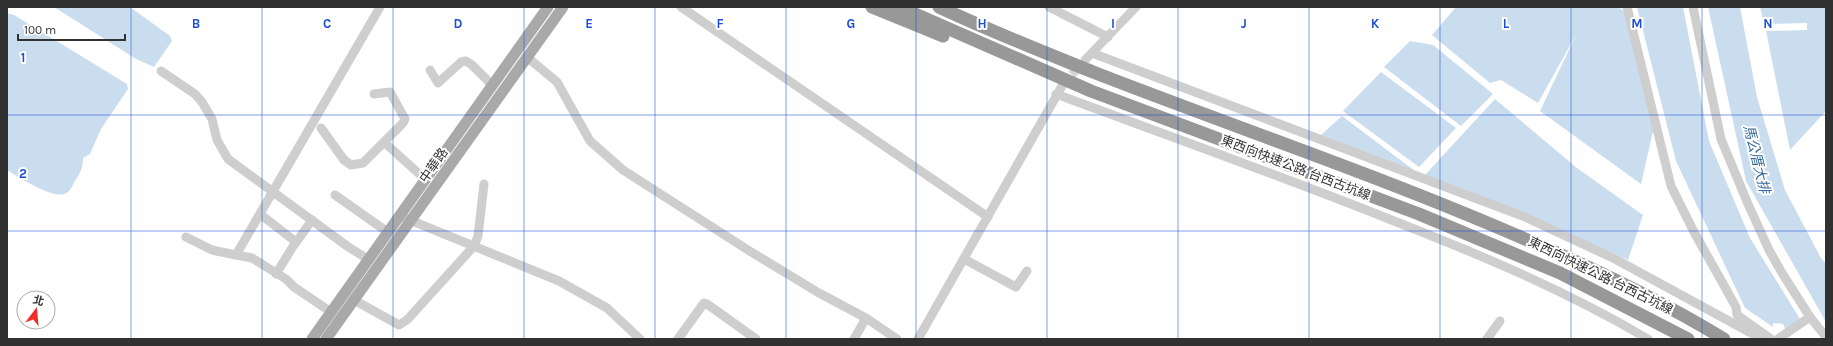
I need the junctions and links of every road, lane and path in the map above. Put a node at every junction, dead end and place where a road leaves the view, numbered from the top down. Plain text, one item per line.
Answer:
1 (380, 7) edge
2 (548, 7) edge
3 (563, 7) edge
4 (681, 7) edge
5 (872, 7) edge
6 (898, 7) edge
7 (939, 7) edge
8 (960, 7) edge
9 (1049, 7) edge
10 (1136, 7) edge
11 (1627, 7) edge
12 (1693, 7) edge
13 (1108, 37) junction
14 (1092, 53) junction
15 (527, 57) junction
16 (1085, 60) tunnel mouth
17 (430, 70) dead end
18 (161, 71) dead end
19 (1094, 72) junction
20 (493, 86) junction
21 (1062, 86) tunnel mouth
22 (1091, 91) junction
23 (374, 94) dead end
24 (1056, 94) junction
25 (320, 128) dead end
26 (385, 143) junction
27 (426, 180) junction
28 (484, 184) dead end
29 (273, 192) junction
30 (335, 194) dead end
31 (260, 214) junction
32 (401, 216) junction
33 (988, 217) junction
34 (312, 220) junction
35 (412, 220) junction
36 (389, 233) junction
37 (186, 237) dead end
38 (296, 242) junction
39 (474, 246) junction
40 (236, 255) junction
41 (964, 259) junction
42 (369, 260) junction
43 (1027, 271) dead end
44 (276, 274) junction
45 (354, 300) junction
46 (331, 312) junction
47 (1810, 317) junction
48 (866, 318) junction
49 (1500, 321) dead end
50 (1826, 337) edge
51 (312, 339) edge
52 (326, 339) edge
53 (640, 339) edge
54 (678, 339) edge
55 (756, 339) edge
56 (854, 339) edge
57 (897, 339) edge
58 (918, 339) edge
59 (1487, 339) edge
60 (1648, 339) edge
61 (1688, 339) edge
62 (1724, 339) edge
63 (1762, 339) edge
64 (1771, 339) edge
65 (1778, 339) edge

1 - 29 street
2 - 20 main road, 中華路
3 - 15 main road, 中華路
4 - 33 street
5 - 22 highway
6 - 22 highway, 東西向快速公路 台西古坑線
7 - 19 highway, 東西向快速公路 台西古坑線
8 - 19 highway
9 - 13 street
10 - 13 street
11 - 64 street
12 - 47 street
13 - 14 street
14 - 16 street
14 - 63 street
15 - 35 main road, 中華路
15 - 48 street
17 - 20 street
18 - 29 street
19 - 62 highway, 東西向快速公路 台西古坑線
20 - 27 main road, 中華路
21 - 24 street
22 - 61 highway, 東西向快速公路 台西古坑線
23 - 26 street
24 - 33 street
24 - 60 street
25 - 26 street
26 - 27 street
27 - 32 main road, 中華路
28 - 39 street
29 - 31 street
29 - 34 street
30 - 36 street
31 - 38 street
31 - 40 street
32 - 35 street
32 - 36 main road, 中華路
33 - 41 street
34 - 38 street
34 - 42 street
35 - 39 street
35 - 45 main road, 中華路
36 - 42 main road, 中華路
37 - 40 street
38 - 44 street
39 - 45 street
39 - 53 street
40 - 44 street
41 - 43 street
41 - 58 street
42 - 46 main road, 中華路
44 - 46 street
45 - 52 main road, 中華路
46 - 51 main road, 中華路
47 - 50 street
47 - 65 street
48 - 56 street
48 - 57 street
49 - 59 street
54 - 55 street

